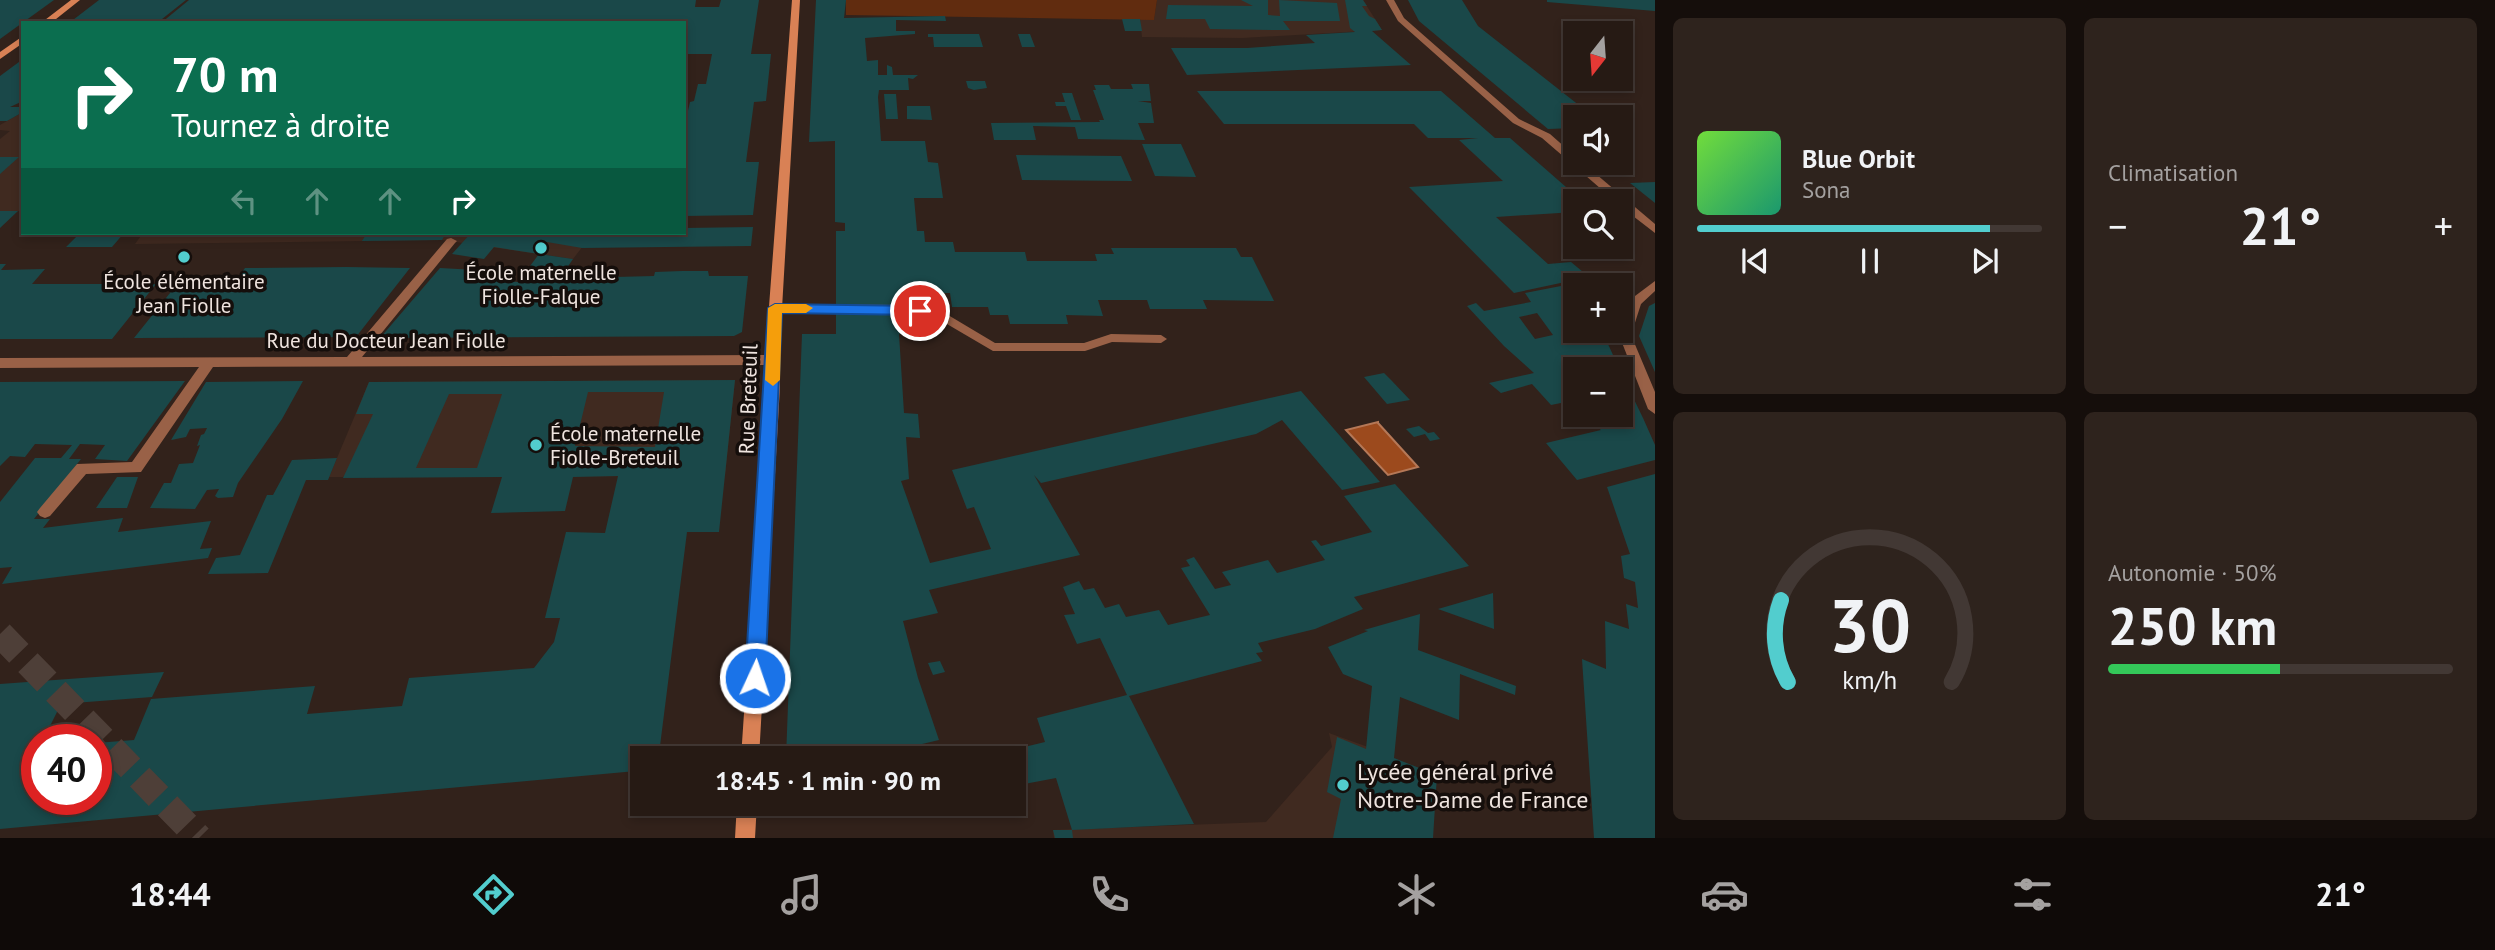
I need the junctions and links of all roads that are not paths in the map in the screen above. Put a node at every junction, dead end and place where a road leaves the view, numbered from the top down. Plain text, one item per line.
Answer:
1 (76, 0) edge
2 (1390, 0) edge
3 (795, 1) edge
4 (48, 21) edge
5 (21, 40) edge
6 (0, 56) edge
7 (1563, 151) edge
8 (1591, 175) edge
9 (1655, 230) edge
10 (451, 241) dead end
11 (1655, 285) edge
12 (775, 308) junction
13 (1161, 339) dead end
14 (772, 360) junction
15 (351, 361) junction
16 (209, 362) junction
17 (0, 363) edge
18 (1655, 409) edge
19 (45, 512) dead end
20 (751, 746) edge
21 (746, 816) edge
22 (745, 838) edge

1 - 4 street
2 - 7 street
3 - 12 street, Rue Breteuil
5 - 6 street
8 - 9 street
10 - 15 street
11 - 18 street
12 - 13 street
12 - 14 street, Rue Breteuil
14 - 15 street, Rue du Docteur Jean Fiolle
14 - 20 street, Rue Breteuil
15 - 16 street, Rue du Docteur Jean Fiolle
16 - 17 street, Rue du Docteur Jean Fiolle
16 - 19 street
21 - 22 street

